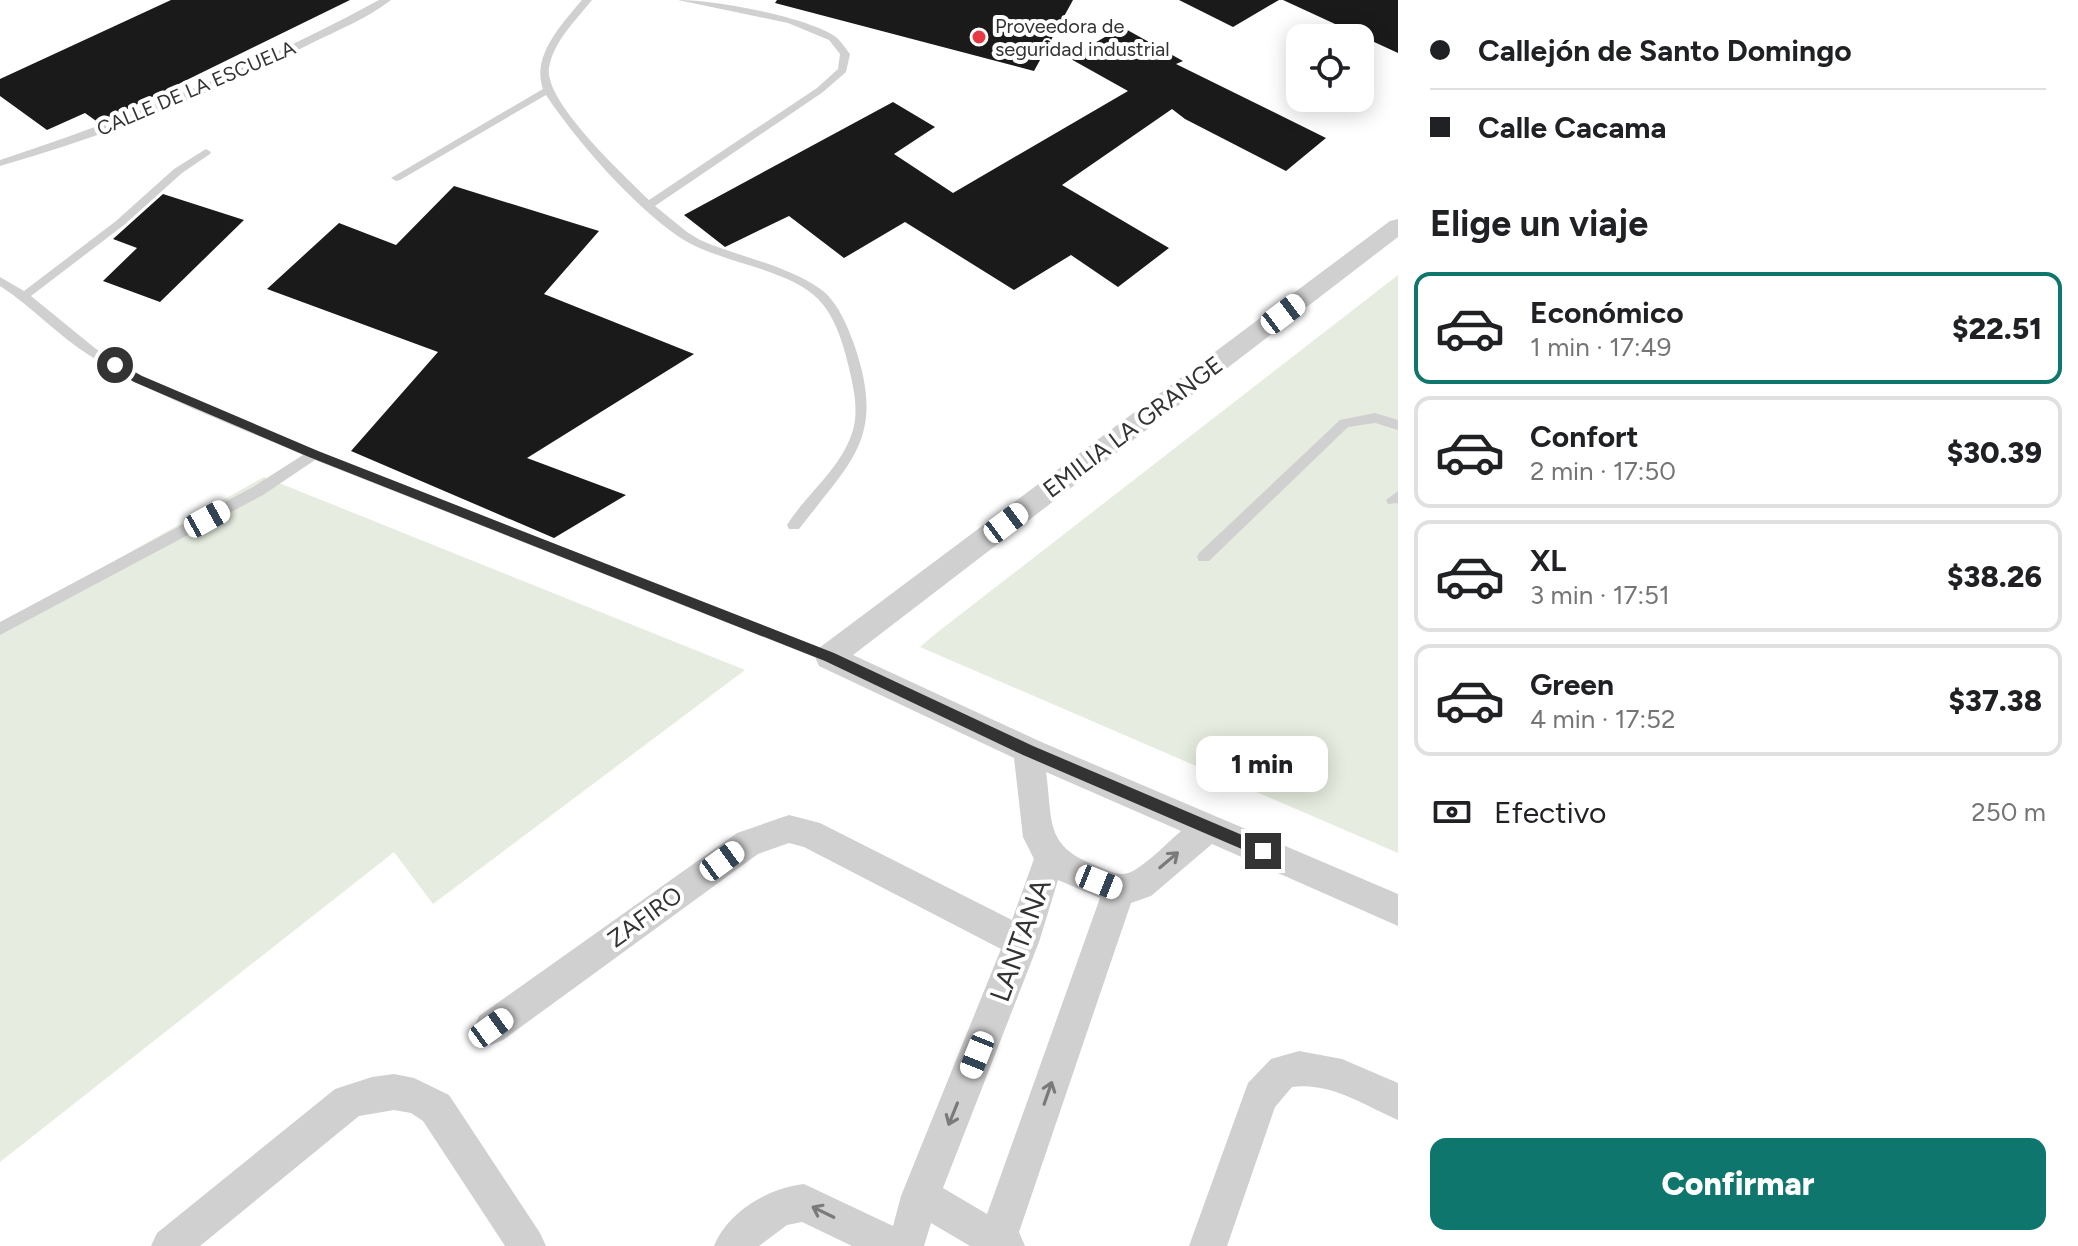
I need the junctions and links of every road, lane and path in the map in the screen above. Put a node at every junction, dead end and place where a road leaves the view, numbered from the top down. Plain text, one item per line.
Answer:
1 (386, 0) edge
2 (587, 0) edge
3 (683, 0) edge
4 (547, 91) junction
5 (206, 152) dead end
6 (0, 163) edge
7 (396, 178) dead end
8 (649, 205) junction
9 (1398, 226) edge
10 (0, 281) edge
11 (24, 296) junction
12 (1398, 425) edge
13 (314, 454) junction
14 (794, 525) dead end
15 (1204, 557) dead end
16 (0, 629) edge
17 (829, 657) junction
18 (1028, 750) junction
19 (1209, 827) junction
20 (1050, 858) junction
21 (1119, 890) junction
22 (1398, 910) edge
23 (1022, 942) junction
24 (491, 1028) dead end
25 (1398, 1102) edge
26 (920, 1196) junction
27 (999, 1244) edge
28 (170, 1246) edge
29 (527, 1246) edge
30 (733, 1246) edge
31 (893, 1246) edge
32 (905, 1246) edge
33 (1208, 1246) edge

1 - 6 lane, CALLE DE LA ESCUELA
2 - 4 lane
3 - 8 lane
4 - 7 lane
4 - 8 lane
5 - 11 lane
8 - 14 lane
9 - 17 street, EMILIA LA GRANGE
10 - 11 lane
11 - 13 lane
12 - 15 lane
13 - 16 lane
13 - 17 lane
17 - 18 street
18 - 19 street
18 - 20 street
21 -> 19 street
19 - 22 street
20 - 21 street
20 - 23 street, LANTANA
27 -> 21 street
23 - 24 street, ZAFIRO
23 -> 26 street, LANTANA
25 - 33 street
26 - 27 street
26 - 32 street, LANTANA
28 - 29 street
31 -> 30 street

